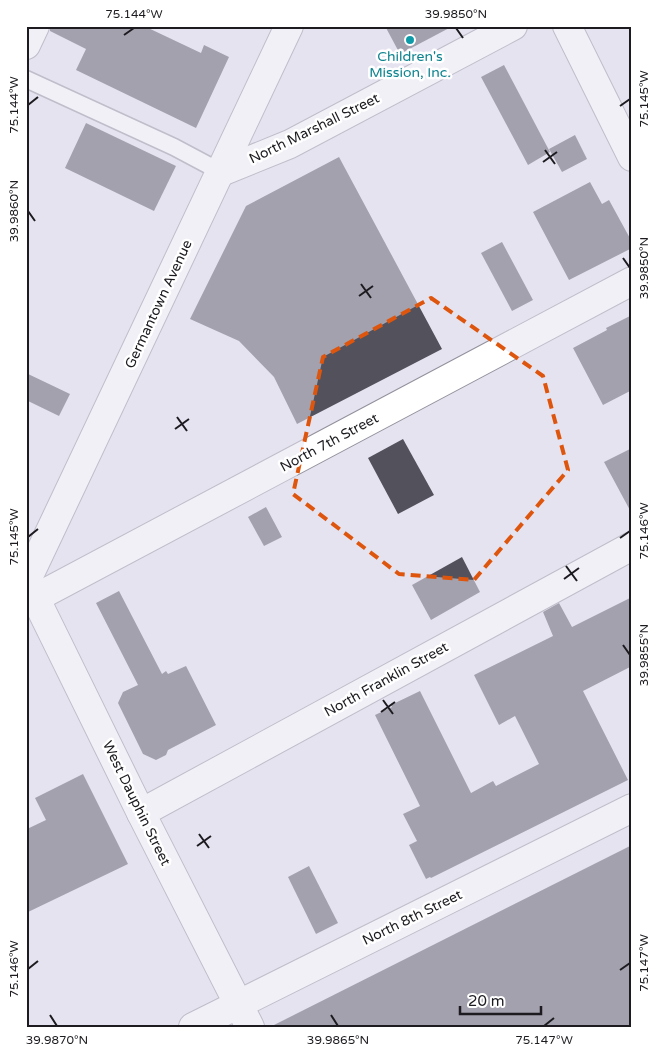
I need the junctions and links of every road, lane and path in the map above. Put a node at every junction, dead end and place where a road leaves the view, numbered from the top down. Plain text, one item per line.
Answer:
1 (35, 26) edge
2 (289, 26) edge
3 (513, 26) edge
4 (567, 26) edge
5 (26, 45) edge
6 (26, 79) edge
7 (632, 157) edge
8 (221, 172) junction
9 (632, 281) edge
10 (632, 546) edge
11 (28, 588) edge
12 (632, 808) edge
13 (141, 813) junction
14 (244, 1015) edge
15 (193, 1027) edge

1 - 5 street
2 - 8 street, Germantown Avenue
3 - 8 street, North Marshall Street
4 - 7 street
6 - 8 lane
8 - 11 street, Germantown Avenue
9 - 11 street, North 7th Street
10 - 13 street, North Franklin Street
11 - 13 street, West Dauphin Street
12 - 14 street, North 8th Street
13 - 14 street, West Dauphin Street
14 - 15 street, North 8th Street

